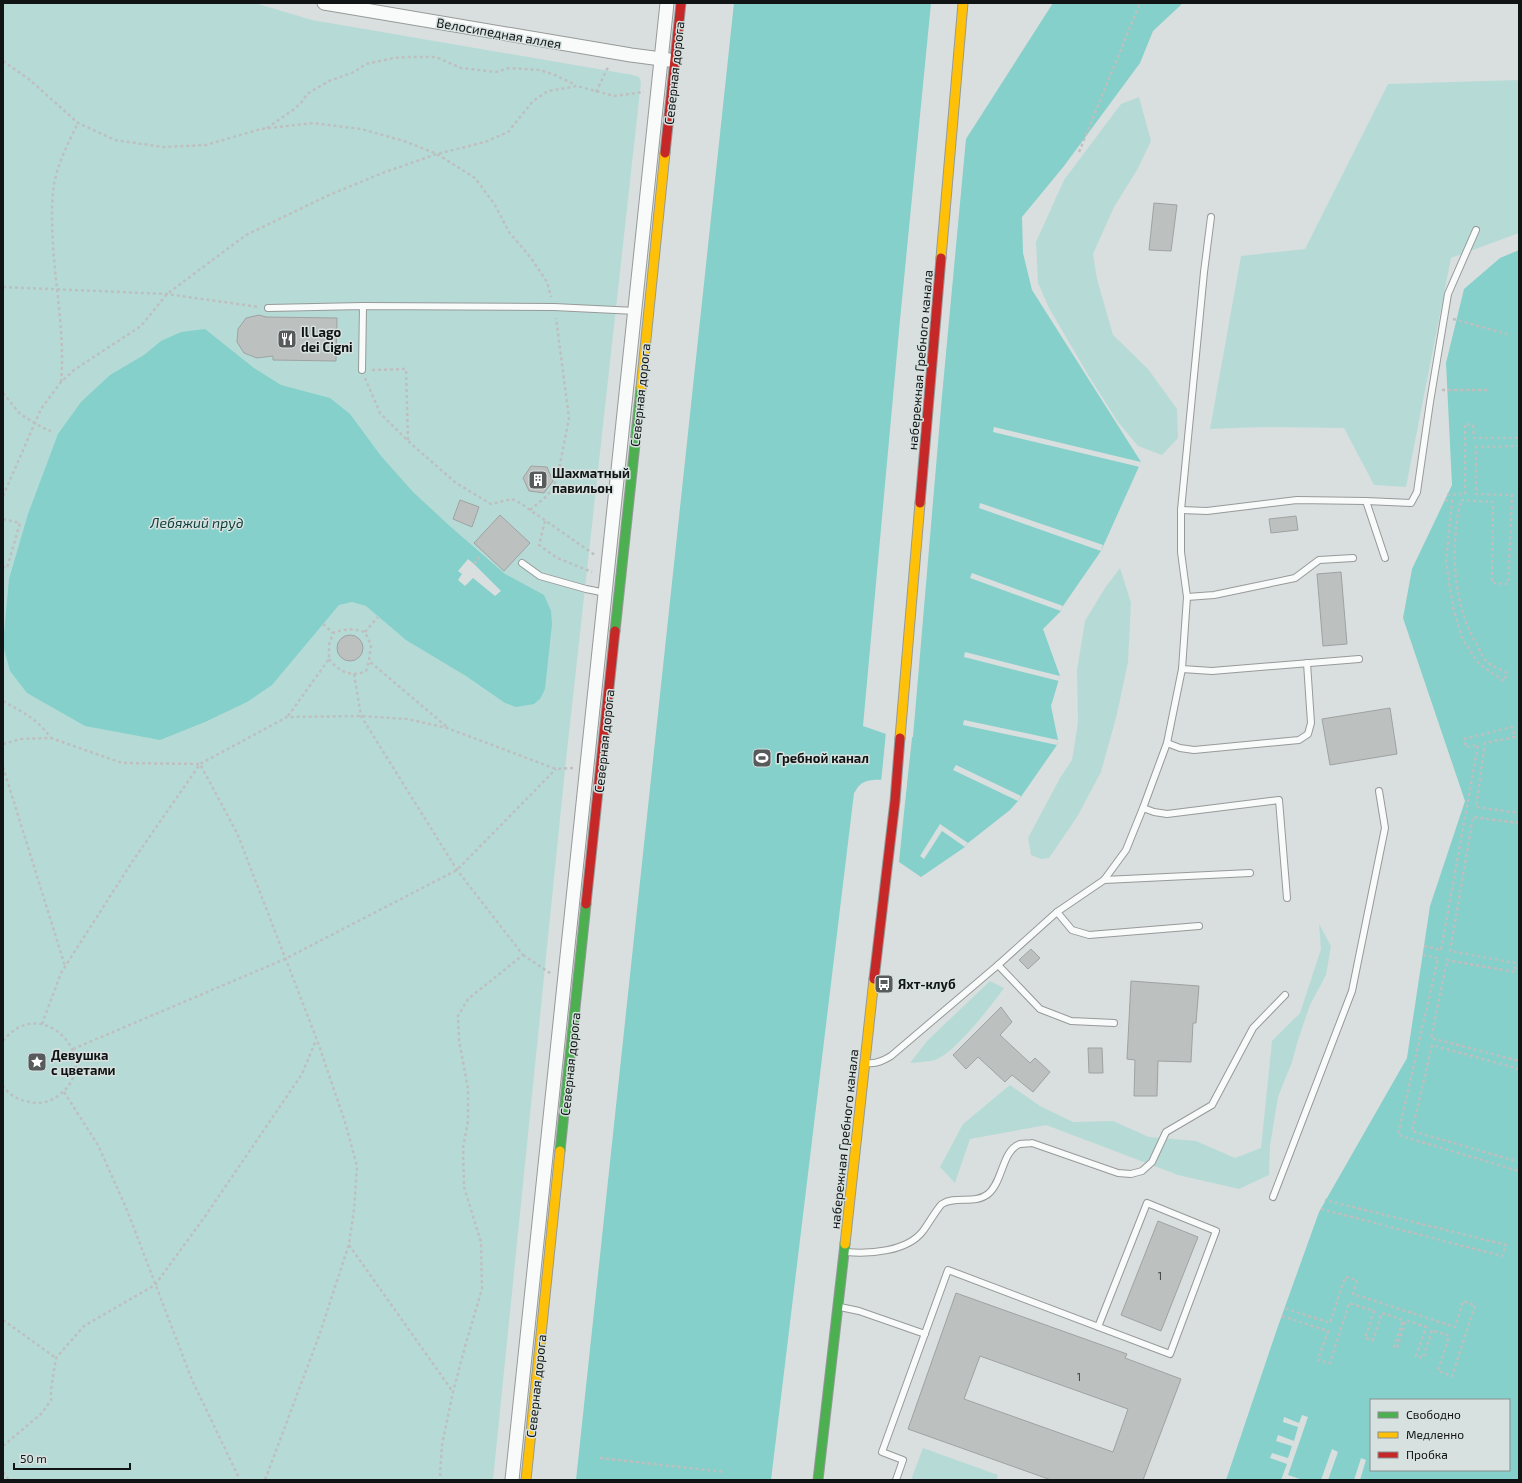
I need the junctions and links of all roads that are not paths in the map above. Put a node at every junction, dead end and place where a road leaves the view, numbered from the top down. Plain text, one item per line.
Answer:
1 (324, 3) edge
2 (667, 3) edge
3 (681, 3) edge
4 (963, 3) edge
5 (661, 59) junction
6 (675, 61) junction
7 (1211, 217) dead end
8 (1476, 230) dead end
9 (363, 306) junction
10 (268, 308) road end
11 (634, 311) junction
12 (649, 312) junction
13 (362, 370) road end
14 (1366, 501) junction
15 (1181, 510) junction
16 (1353, 558) dead end
17 (1385, 558) dead end
18 (522, 563) dead end
19 (605, 592) junction
20 (619, 594) junction
21 (1187, 597) junction
22 (1359, 659) dead end
23 (1307, 664) junction
24 (1182, 669) junction
25 (1167, 743) junction
26 (1379, 791) dead end
27 (1143, 808) junction
28 (1250, 873) dead end
29 (1104, 880) junction
30 (1287, 898) dead end
31 (1057, 912) junction
32 (1199, 926) dead end
33 (998, 965) junction
34 (1284, 995) dead end
35 (1114, 1023) dead end
36 (866, 1063) junction
37 (1274, 1197) dead end
38 (845, 1252) junction
39 (838, 1307) junction
40 (1098, 1327) junction
41 (925, 1334) junction
42 (512, 1480) edge
43 (526, 1480) edge
44 (818, 1480) edge
45 (896, 1480) edge

1 - 5 street, Велосипедная аллея
2 - 5 street, Северная дорога
3 - 6 street, Северная дорога
4 - 36 street, набережная Гребного канала
5 - 6 street, Велосипедная аллея
5 - 11 street, Северная дорога
6 - 12 street, Северная дорога
7 - 15 lane
8 - 14 lane
9 - 10 lane
9 - 11 lane
9 - 13 lane
11 - 12 lane
11 - 19 street, Северная дорога
12 - 20 street, Северная дорога
14 - 15 lane
14 - 17 lane
15 - 21 lane
16 - 21 lane
18 - 19 lane
19 - 20 lane
19 - 42 street, Северная дорога
20 - 43 street, Северная дорога
21 - 24 lane
22 - 23 lane
23 - 24 lane
23 - 25 lane
24 - 25 lane
25 - 27 lane
26 - 37 lane
27 - 29 lane
27 - 30 lane
28 - 29 lane
29 - 31 lane
31 - 32 lane
31 - 33 lane
33 - 35 lane
33 - 36 lane
34 - 38 lane
36 - 38 street, набережная Гребного канала
38 - 39 street, набережная Гребного канала
39 - 41 lane
39 - 44 street, набережная Гребного канала
40 - 40 lane
40 - 41 lane
41 - 45 lane

